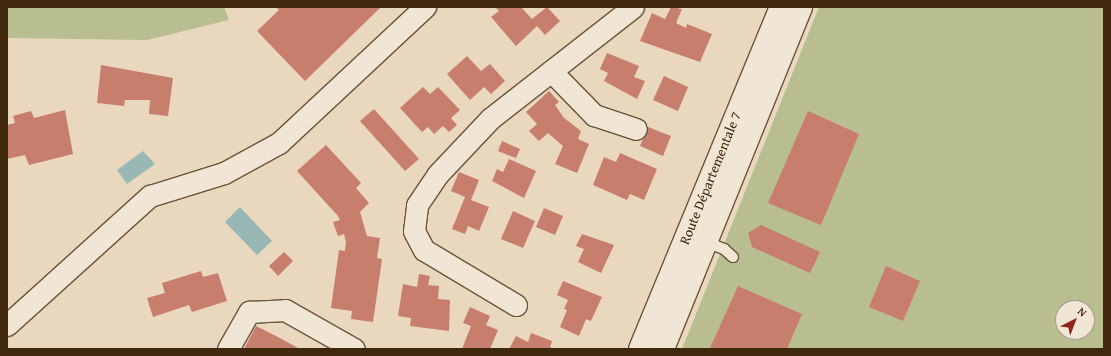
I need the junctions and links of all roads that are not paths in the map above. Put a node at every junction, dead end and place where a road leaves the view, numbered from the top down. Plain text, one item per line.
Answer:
1 (425, 7) edge
2 (633, 7) edge
3 (781, 7) edge
4 (802, 7) edge
5 (551, 71) junction
6 (636, 129) dead end
7 (697, 238) junction
8 (733, 257) dead end
9 (516, 305) dead end
10 (7, 325) edge
11 (228, 349) edge
12 (354, 349) edge
13 (640, 349) edge
14 (663, 349) edge

1 - 10 street
2 - 5 street
3 - 7 main road, Route Départementale 7
4 - 7 main road, Route Départementale 7
5 - 6 street
5 - 9 street
7 - 8 lane
7 - 13 main road, Route Départementale 7
7 - 14 main road, Route Départementale 7
11 - 12 street

